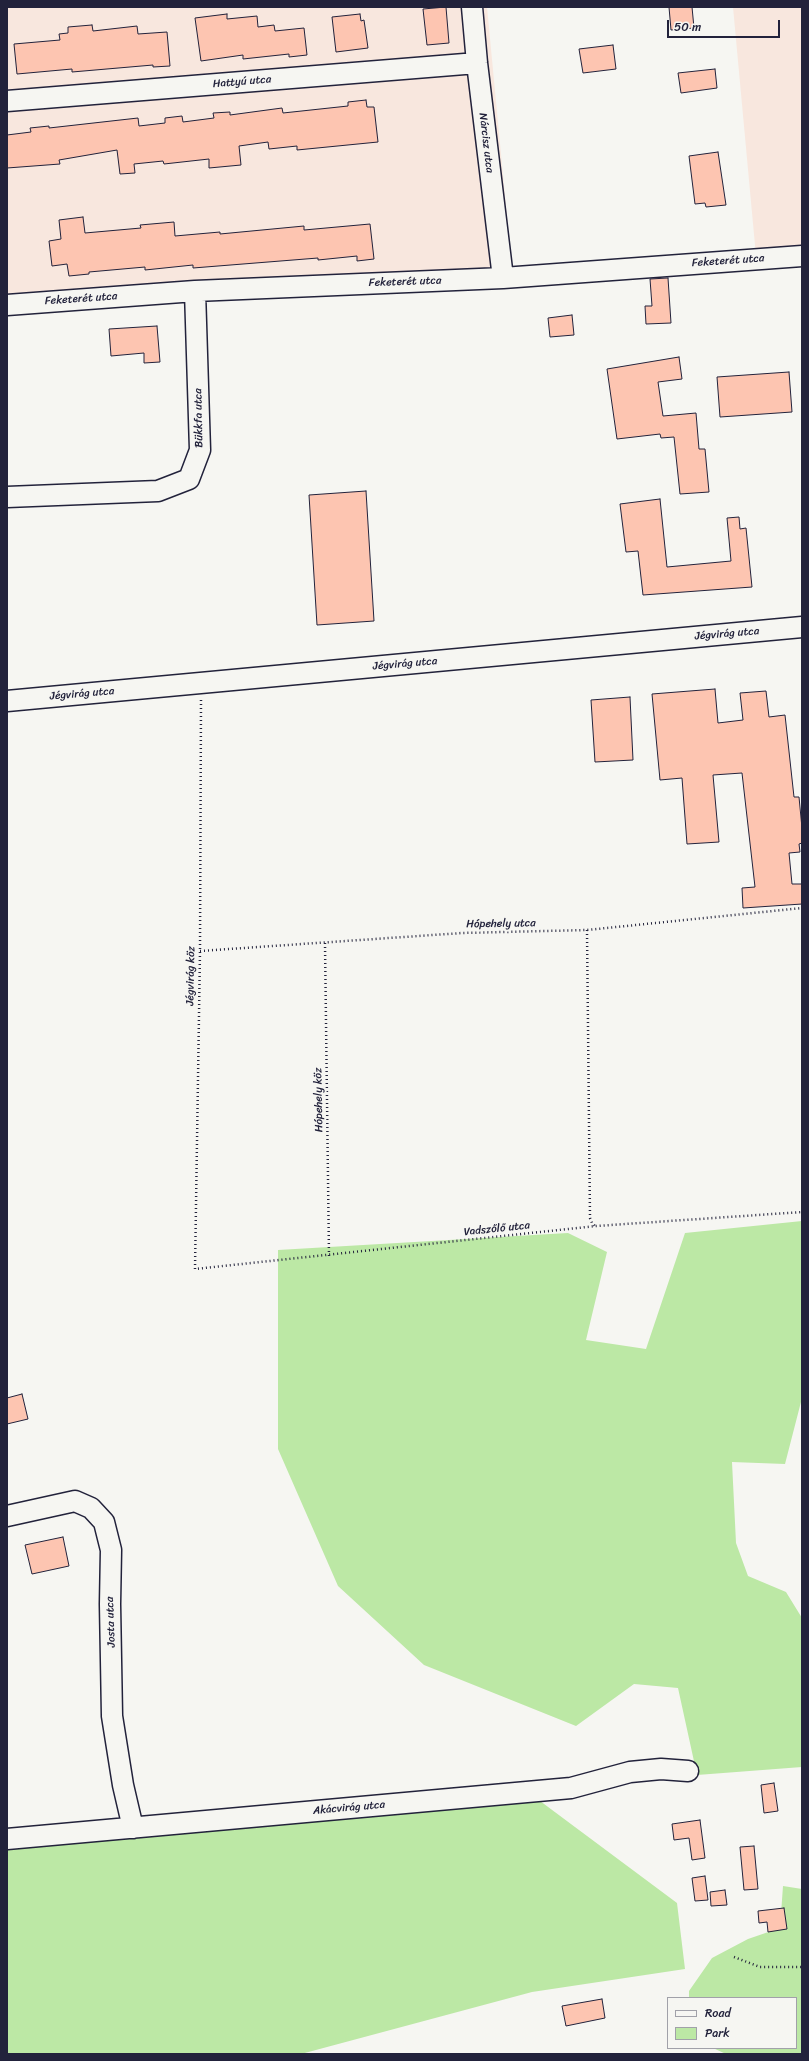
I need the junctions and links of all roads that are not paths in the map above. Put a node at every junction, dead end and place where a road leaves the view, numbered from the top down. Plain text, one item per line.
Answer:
1 (472, 7) edge
2 (477, 63) junction
3 (7, 101) edge
4 (802, 256) edge
5 (503, 278) junction
6 (195, 291) junction
7 (7, 305) edge
8 (7, 497) edge
9 (802, 627) edge
10 (7, 701) edge
11 (7, 1516) edge
12 (688, 1771) dead end
13 (133, 1828) junction
14 (7, 1839) edge

1 - 2 street, Nárcisz utca
2 - 3 street, Hattyú utca
2 - 5 street, Nárcisz utca
4 - 5 street, Feketerét utca
5 - 6 street, Feketerét utca
6 - 7 street, Feketerét utca
6 - 8 street, Bükkfa utca
9 - 10 street, Jégvirág utca
11 - 13 street, Josta utca
12 - 13 street, Akácvirág utca
13 - 14 street, Akácvirág utca

